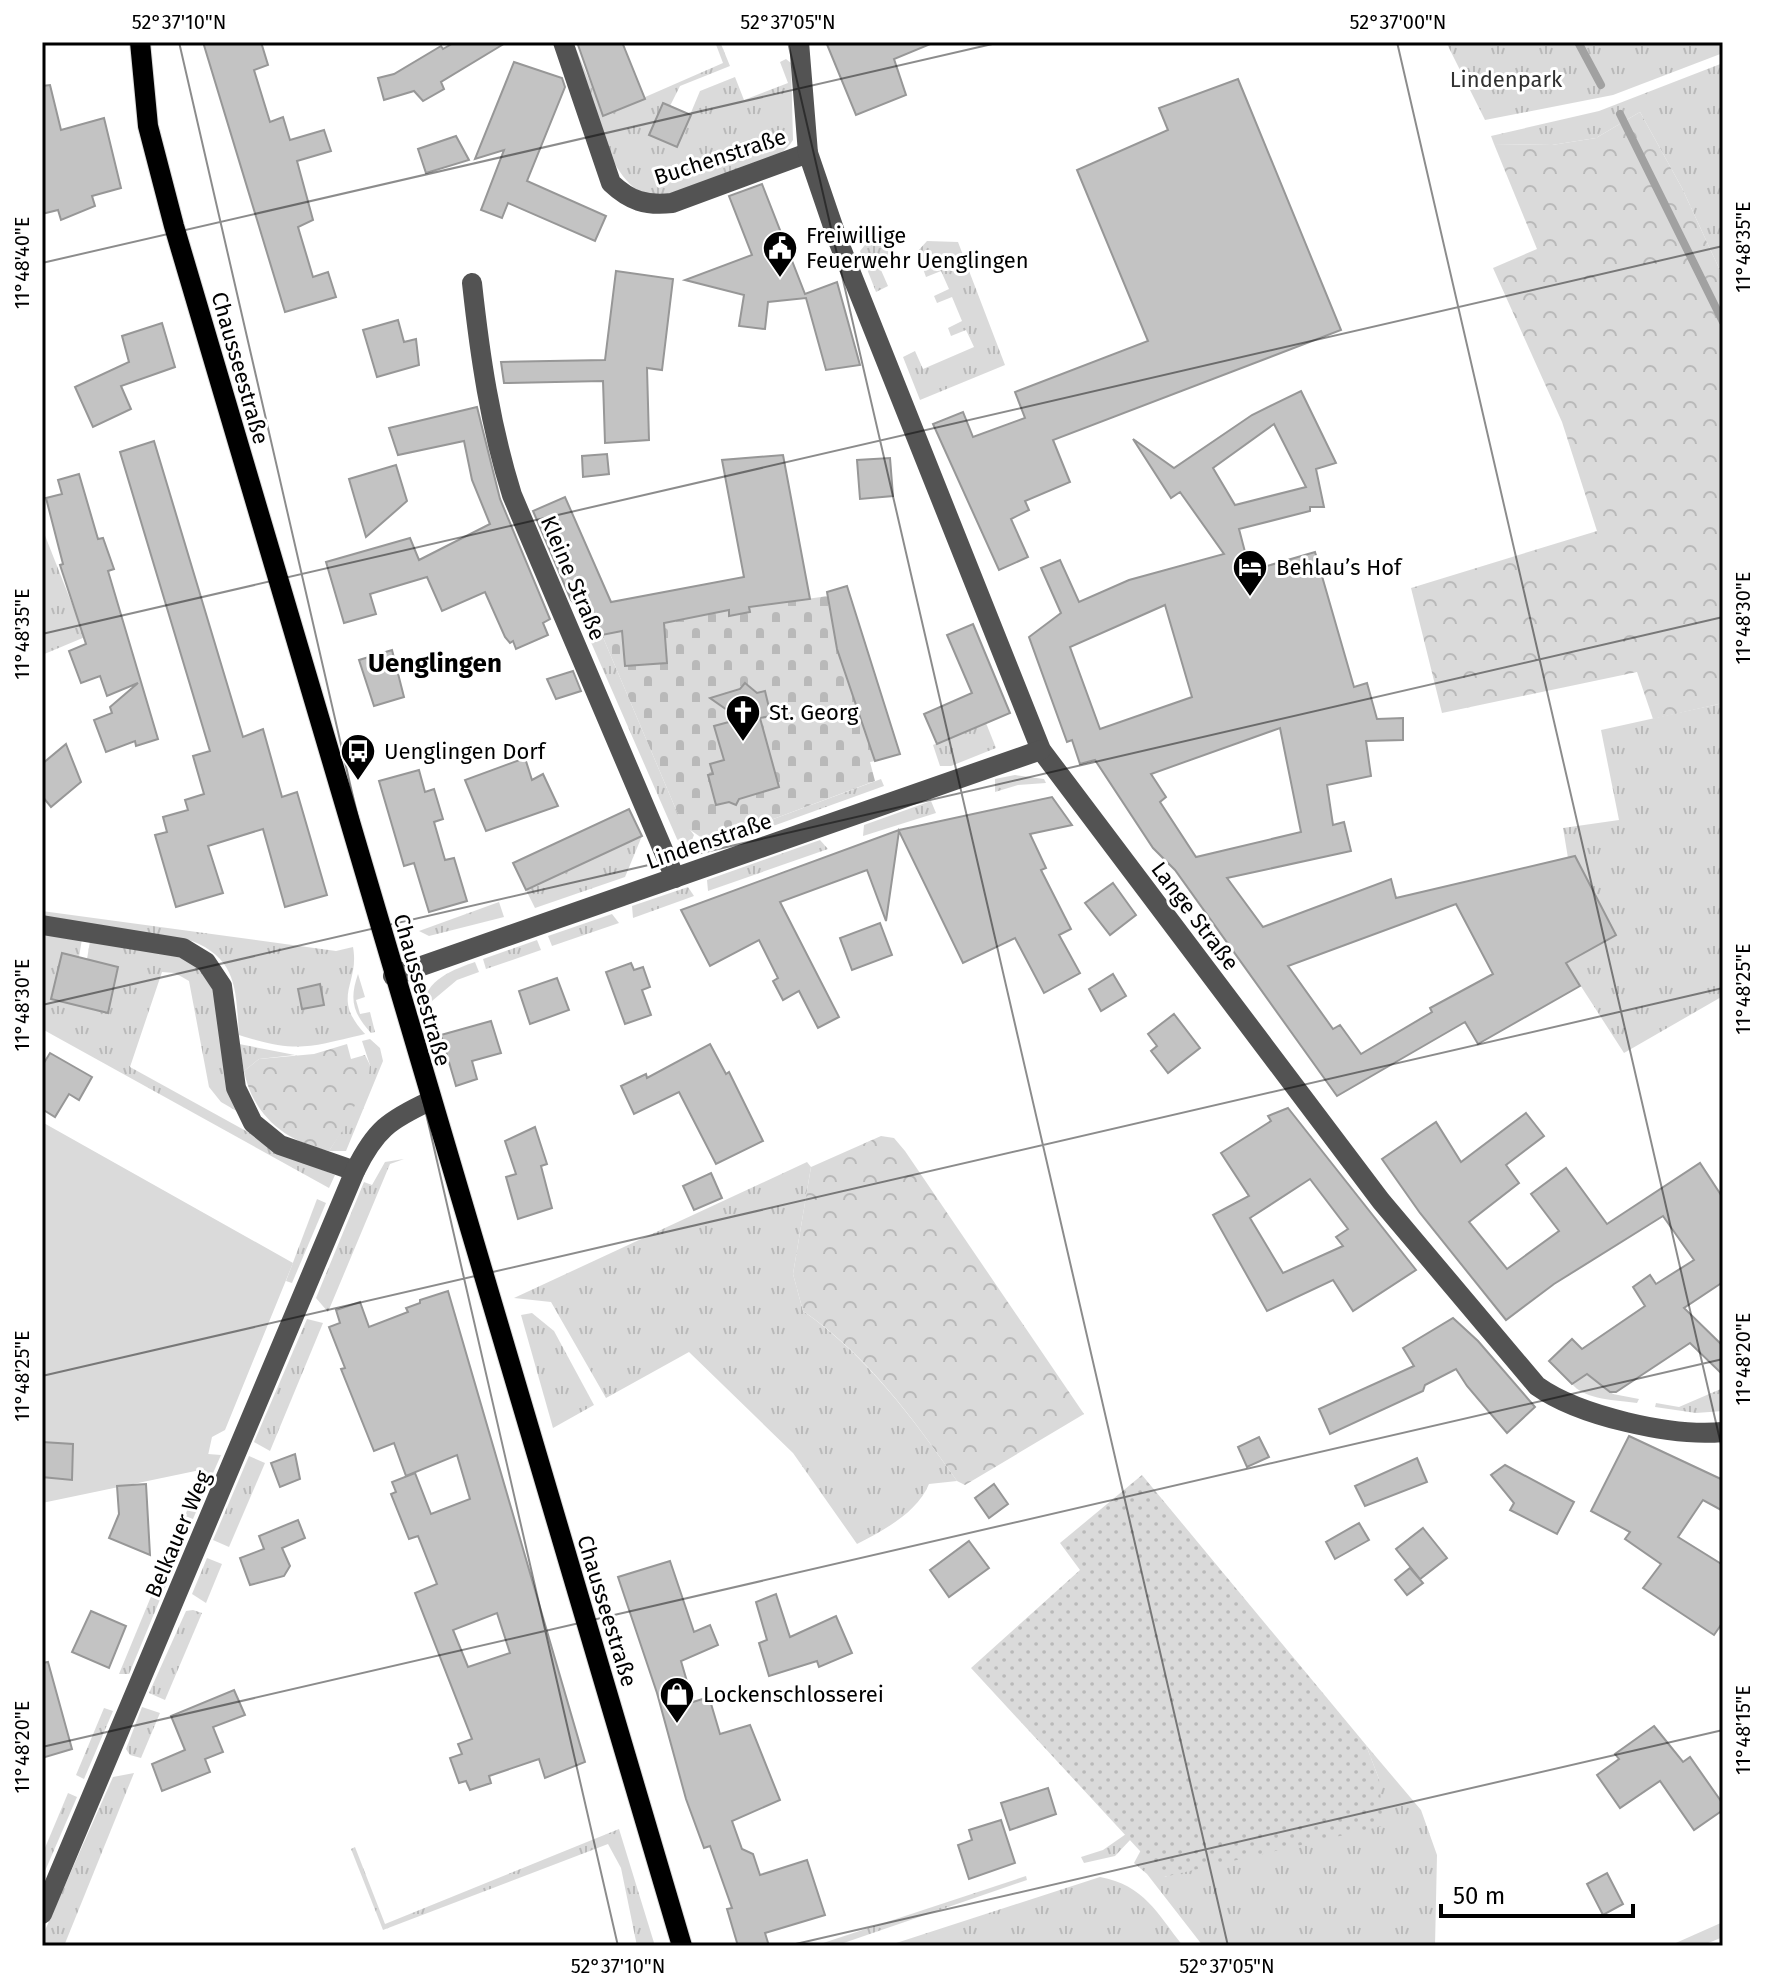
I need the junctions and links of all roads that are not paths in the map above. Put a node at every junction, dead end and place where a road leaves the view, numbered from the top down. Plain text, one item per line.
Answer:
1 (140, 42) edge
2 (563, 42) edge
3 (799, 42) edge
4 (808, 153) junction
5 (472, 283) dead end
6 (1041, 750) junction
7 (675, 878) junction
8 (42, 925) edge
9 (393, 976) junction
10 (430, 1101) junction
11 (355, 1171) junction
12 (1723, 1432) edge
13 (42, 1914) edge
14 (682, 1946) edge

1 - 9 main road, Chausseestraße
2 - 4 street, Buchenstraße
3 - 4 street, Lange Straße
4 - 6 street, Lange Straße
5 - 7 street, Kleine Straße
6 - 7 street, Lindenstraße
6 - 12 street, Lange Straße
7 - 9 street, Lindenstraße
8 - 11 street
9 - 10 main road, Chausseestraße
10 - 11 street, Belkauer Weg
10 - 14 main road, Chausseestraße
11 - 13 street, Belkauer Weg

